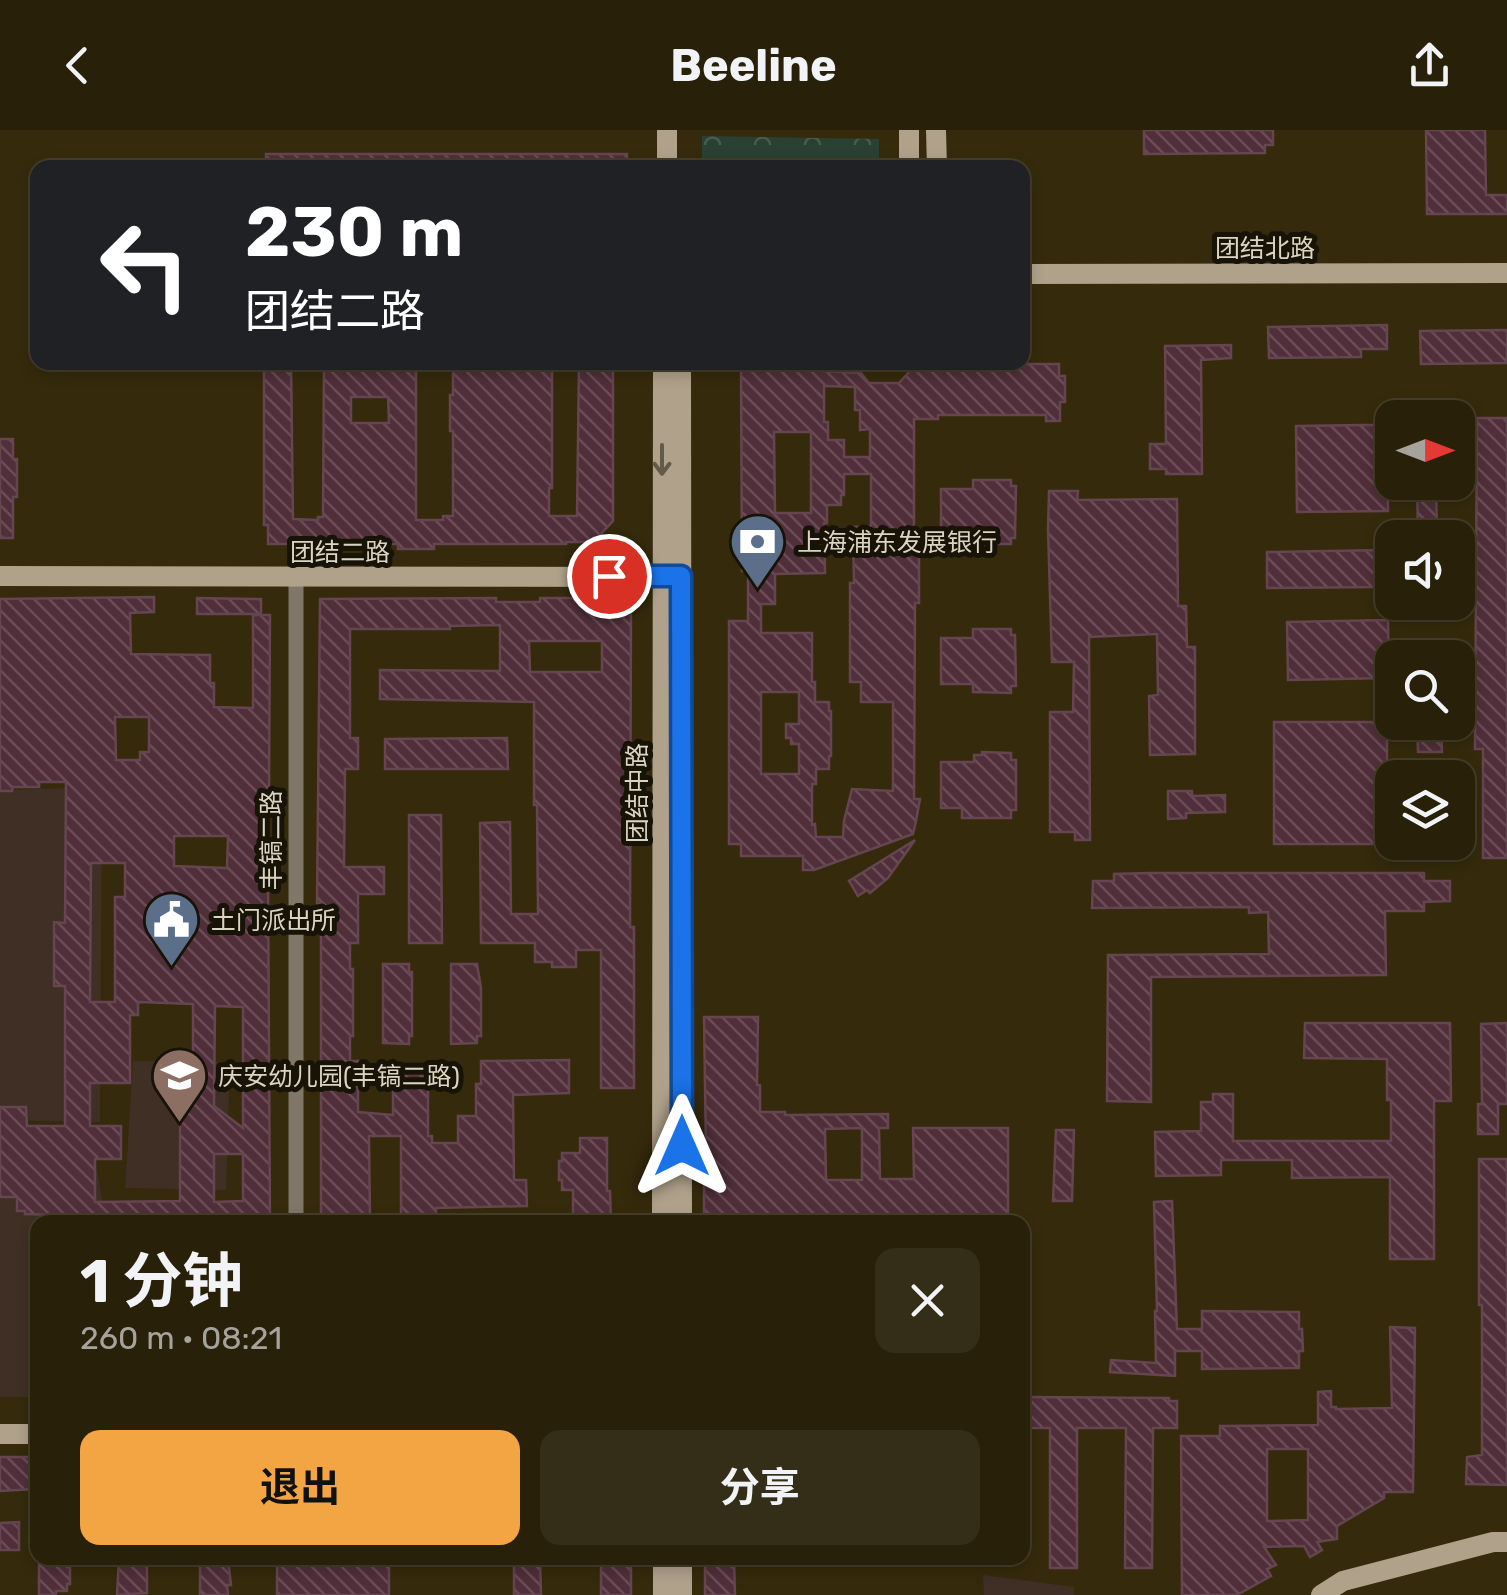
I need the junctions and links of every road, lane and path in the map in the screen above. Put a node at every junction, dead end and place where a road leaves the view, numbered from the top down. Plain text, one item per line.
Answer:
1 (667, 130) edge
2 (681, 130) edge
3 (909, 130) edge
4 (936, 130) edge
5 (668, 160) edge
6 (681, 160) edge
7 (910, 160) edge
8 (936, 160) edge
9 (1507, 273) edge
10 (1030, 274) edge
11 (662, 370) edge
12 (681, 370) edge
13 (0, 576) edge
14 (296, 577) junction
15 (671, 577) junction
16 (296, 1215) edge
17 (662, 1215) edge
18 (682, 1215) edge
19 (0, 1434) edge
20 (30, 1434) edge
21 (1507, 1542) edge
22 (663, 1565) edge
23 (682, 1565) edge
24 (663, 1595) edge
25 (682, 1595) edge
26 (1321, 1595) edge

1 - 5 street
2 - 6 street
3 - 7 street
4 - 8 street
9 - 10 street, 团结北路
11 -> 15 street, 团结中路
12 - 15 street, 团结中路
13 - 14 street, 团结二路
14 - 15 street, 团结二路
14 - 16 street, 丰镐二路
15 - 17 street, 团结中路
15 - 18 street, 团结中路
19 - 20 street
21 - 26 street
22 - 24 street
23 - 25 street

